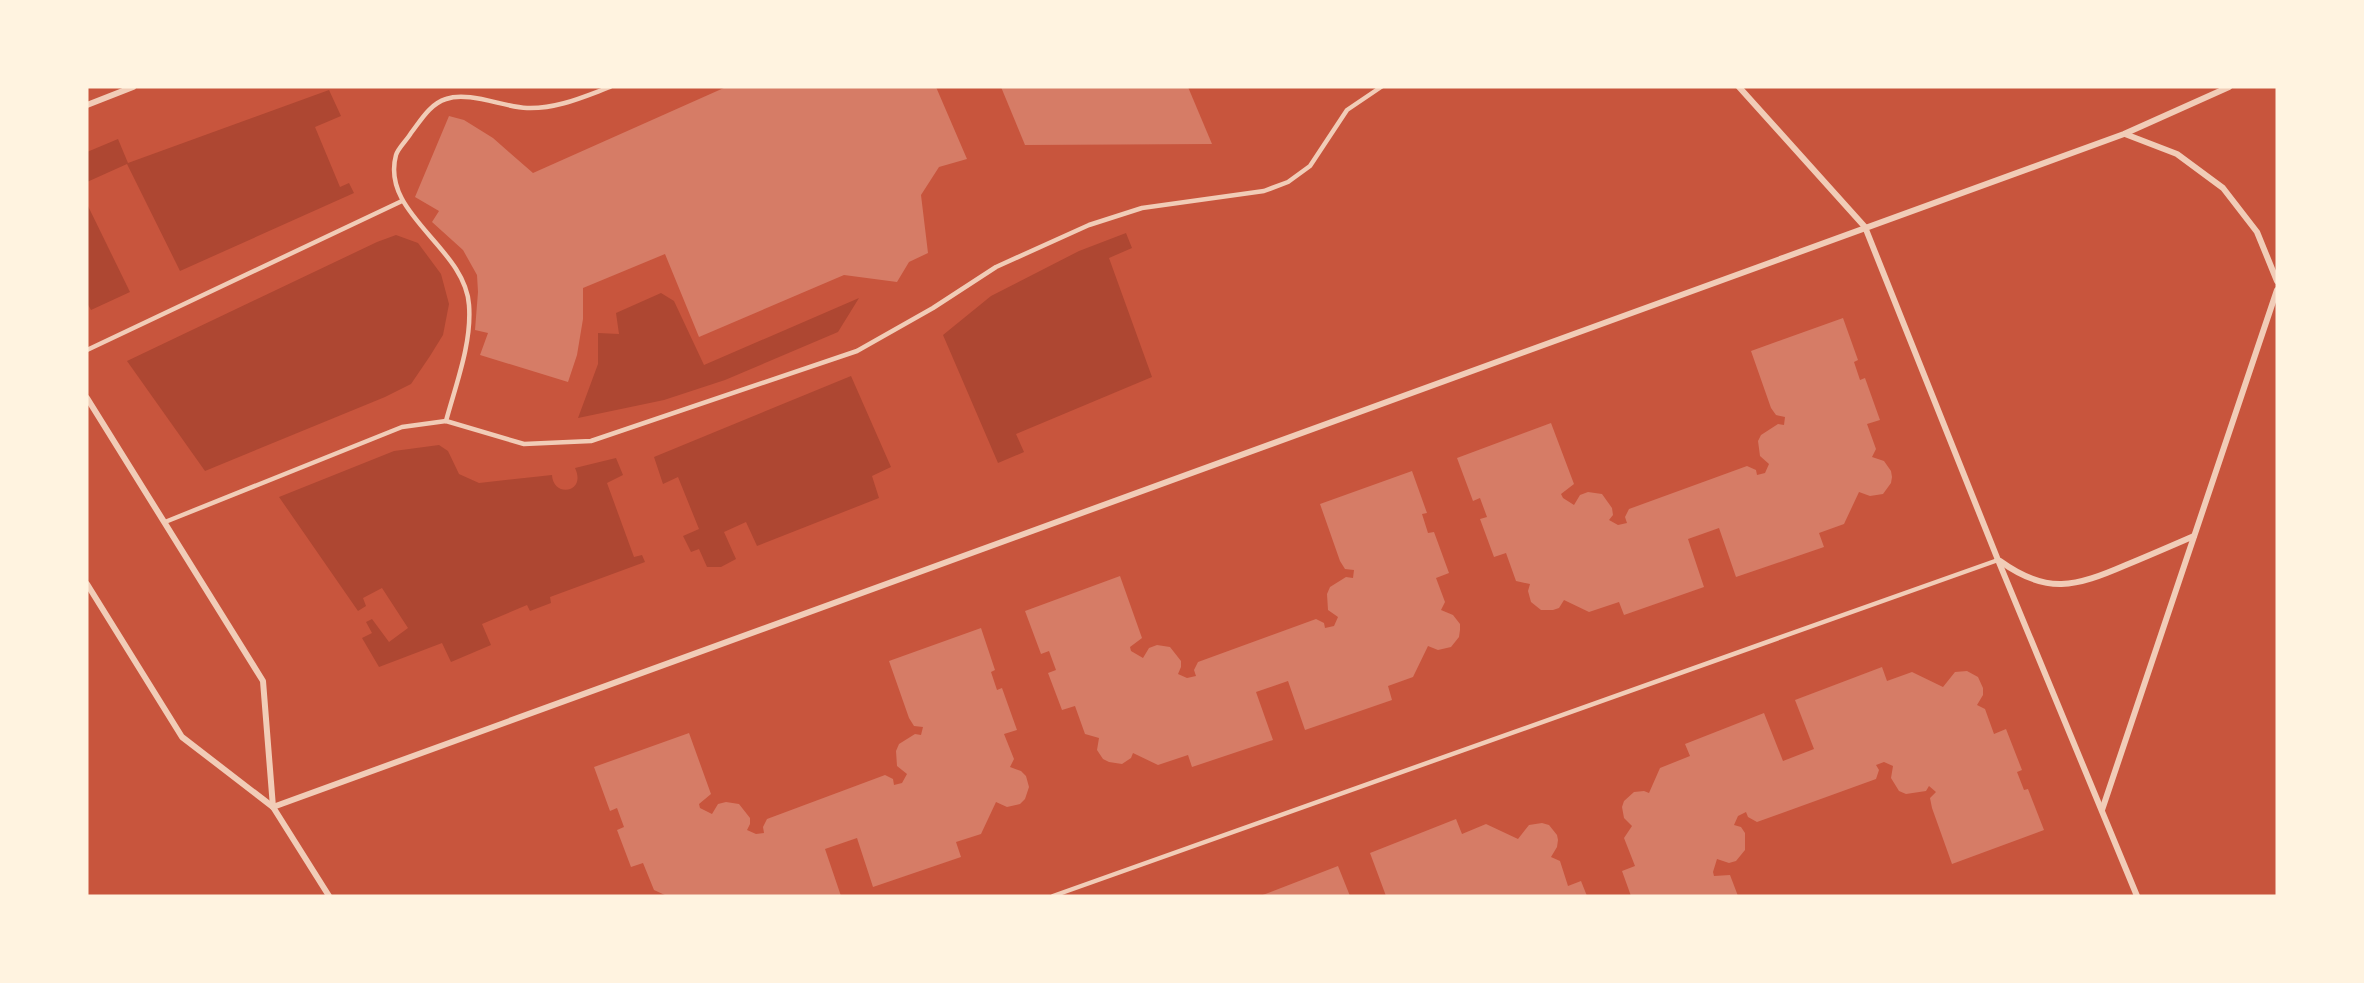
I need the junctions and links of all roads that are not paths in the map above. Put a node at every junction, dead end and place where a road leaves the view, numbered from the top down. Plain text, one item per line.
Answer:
1 (134, 87) edge
2 (610, 87) edge
3 (1381, 87) edge
4 (1739, 87) edge
5 (2229, 87) edge
6 (87, 105) edge
7 (2124, 134) junction
8 (402, 201) junction
9 (1865, 227) junction
10 (2277, 281) edge
11 (2277, 290) edge
12 (87, 350) edge
13 (87, 398) edge
14 (446, 421) junction
15 (165, 522) junction
16 (2194, 536) junction
17 (1998, 560) junction
18 (87, 584) edge
19 (273, 807) junction
20 (2102, 810) junction
21 (329, 896) edge
22 (1053, 896) edge
23 (2137, 896) edge

1 - 6 street
2 - 8 lane
3 - 14 lane
4 - 9 street
5 - 7 street
7 - 9 street
7 - 10 street
8 - 12 lane
8 - 14 lane
9 - 17 street
9 - 19 street
11 - 16 street
13 - 15 street
14 - 15 lane
15 - 19 street
16 - 17 street
16 - 20 street
17 - 20 street
17 - 22 lane
18 - 19 street
19 - 21 street
20 - 23 street

